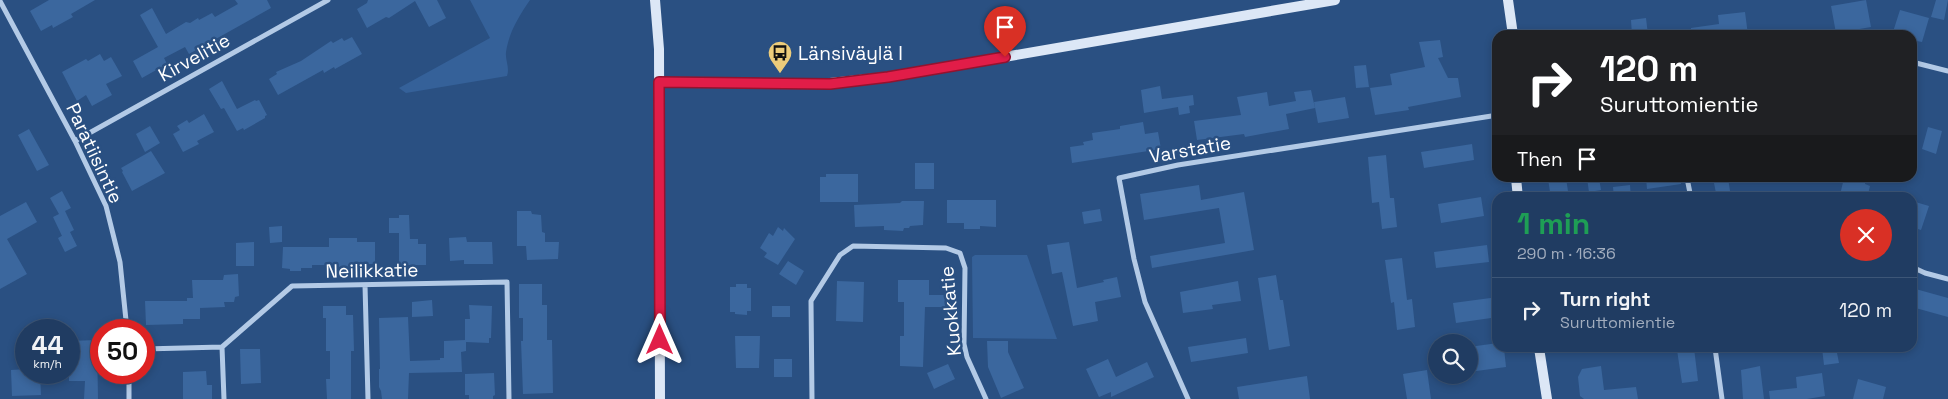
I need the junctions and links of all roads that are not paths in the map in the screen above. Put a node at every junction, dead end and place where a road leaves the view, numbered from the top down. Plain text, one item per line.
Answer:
1 (328, 0) edge
2 (655, 0) edge
3 (1335, 0) edge
4 (1508, 0) edge
5 (0, 1) edge
6 (1512, 30) edge
7 (1917, 63) edge
8 (1948, 71) edge
9 (659, 82) junction
10 (1492, 116) edge
11 (75, 141) junction
12 (1917, 269) edge
13 (1948, 279) edge
14 (366, 285) junction
15 (126, 319) edge
16 (222, 346) junction
17 (155, 349) edge
18 (1540, 352) edge
19 (1716, 352) edge
20 (129, 384) edge
21 (129, 399) edge
22 (224, 399) edge
23 (368, 399) edge
24 (509, 399) edge
25 (660, 399) edge
26 (812, 399) edge
27 (986, 399) edge
28 (1188, 399) edge
29 (1547, 399) edge
30 (1722, 399) edge

1 - 11 street, Kirvelitie
2 - 9 street
3 - 9 street
4 - 6 street
5 - 11 street, Paratiisintie
7 - 8 street
9 - 25 street
10 - 28 street, Varstatie
11 - 15 street, Paratiisintie
12 - 13 street
14 - 16 street, Neilikkatie
14 - 23 street
14 - 24 street, Neilikkatie
16 - 17 street
16 - 22 street
18 - 29 street
19 - 30 street
20 - 21 street
26 - 27 street, Kuokkatie

